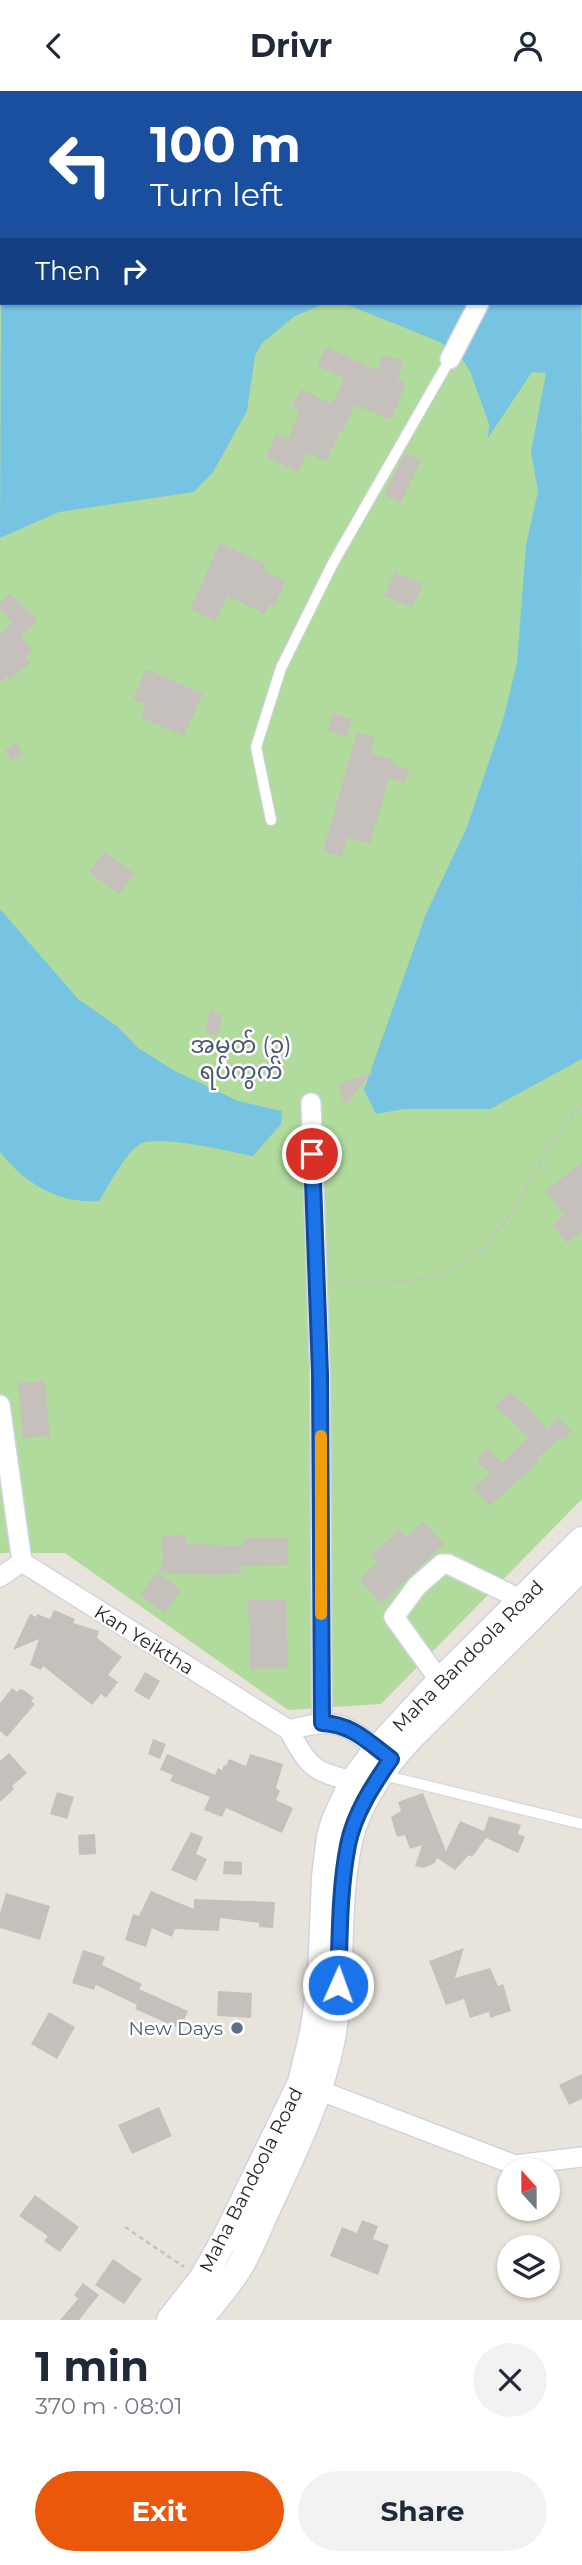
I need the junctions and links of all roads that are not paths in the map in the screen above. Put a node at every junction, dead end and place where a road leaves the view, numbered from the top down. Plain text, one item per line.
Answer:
1 (478, 305) edge
2 (450, 359) joint
3 (271, 820) dead end
4 (311, 1103) dead end
5 (0, 1405) edge
6 (582, 1540) edge
7 (22, 1562) junction
8 (582, 1566) edge
9 (0, 1577) edge
10 (523, 1600) junction
11 (440, 1681) junction
12 (322, 1723) junction
13 (289, 1730) junction
14 (373, 1769) junction
15 (582, 1824) edge
16 (310, 2087) junction
17 (582, 2157) edge
18 (170, 2320) edge
19 (199, 2320) edge

1 - 2 street
2 - 3 lane
4 - 12 street
5 - 7 street
6 - 10 main road, Maha Bandoola Road
7 - 9 street
7 - 13 street, Kan Yeiktha
8 - 14 main road, Maha Bandoola Road
10 - 11 main road, Maha Bandoola Road
10 - 11 street
11 - 14 main road, Maha Bandoola Road
12 - 13 street
12 - 14 street
13 - 14 street
14 - 15 lane
14 - 16 main road, Maha Bandoola Road
16 - 17 street
16 - 18 main road, Maha Bandoola Road
16 - 19 main road, Maha Bandoola Road

